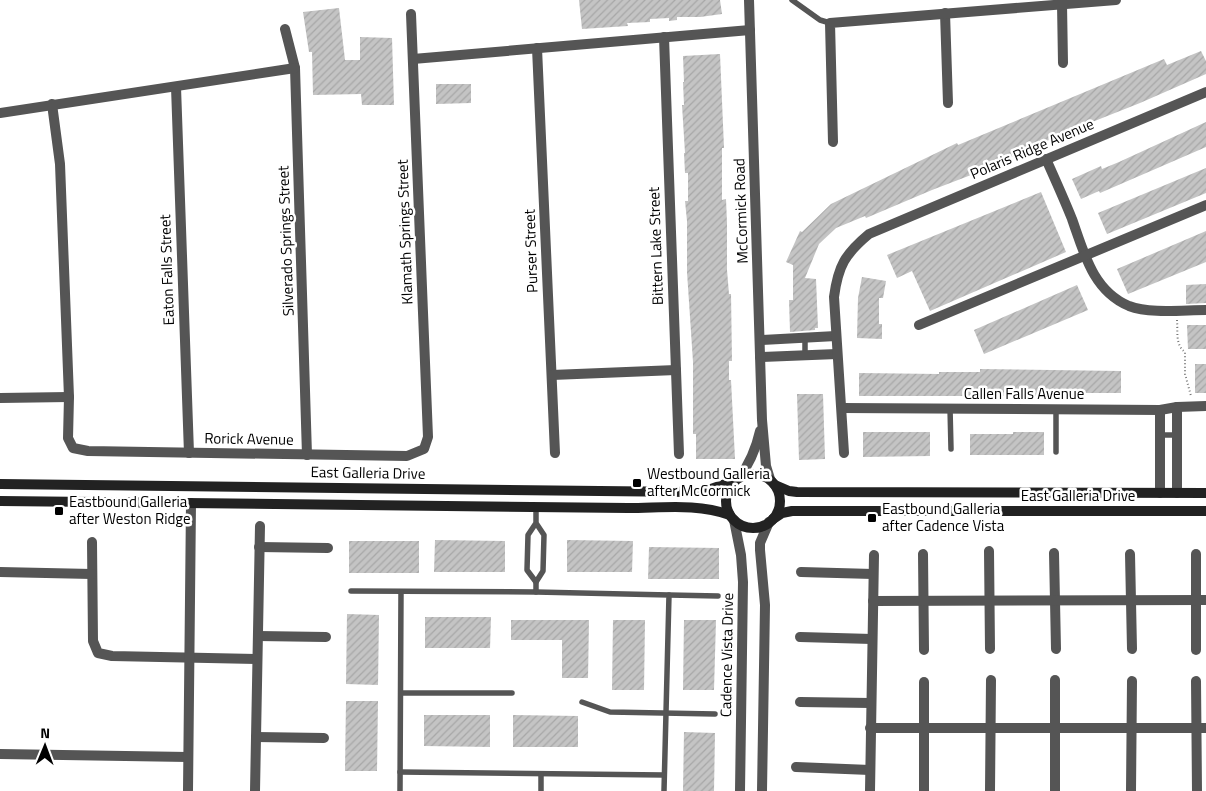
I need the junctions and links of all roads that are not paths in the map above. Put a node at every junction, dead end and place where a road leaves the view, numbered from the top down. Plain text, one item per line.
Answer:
1 (749, 0) edge
2 (792, 0) edge
3 (1116, 0) edge
4 (1062, 4) junction
5 (945, 13) junction
6 (411, 14) dead end
7 (830, 23) junction
8 (285, 28) dead end
9 (750, 30) junction
10 (664, 37) junction
11 (537, 48) junction
12 (414, 59) junction
13 (1063, 63) dead end
14 (295, 68) junction
15 (176, 86) junction
16 (1206, 92) edge
17 (948, 103) dead end
18 (52, 104) junction
19 (0, 113) edge
20 (833, 142) dead end
21 (1046, 159) junction
22 (1206, 205) edge
23 (1085, 256) junction
24 (1206, 310) edge
25 (919, 325) dead end
26 (836, 336) junction
27 (805, 338) junction
28 (760, 340) junction
29 (837, 354) junction
30 (805, 355) junction
31 (760, 357) junction
32 (676, 370) junction
33 (552, 375) junction
34 (69, 397) junction
35 (0, 398) edge
36 (1177, 406) junction
37 (1206, 406) edge
38 (842, 408) junction
39 (950, 408) junction
40 (1056, 409) junction
41 (1160, 410) junction
42 (762, 420) junction
43 (1160, 435) junction
44 (1177, 435) junction
45 (424, 449) joint
46 (951, 450) dead end
47 (1056, 452) dead end
48 (189, 453) junction
49 (555, 453) dead end
50 (844, 453) dead end
51 (679, 454) dead end
52 (307, 455) junction
53 (737, 479) junction
54 (773, 482) junction
55 (0, 484) edge
56 (1160, 493) junction
57 (1177, 493) junction
58 (1206, 493) edge
59 (0, 501) edge
60 (191, 503) junction
61 (536, 507) junction
62 (1206, 511) edge
63 (732, 518) junction
64 (771, 521) junction
65 (536, 523) junction
66 (260, 526) dead end
67 (92, 542) dead end
68 (259, 547) junction
69 (328, 548) dead end
70 (989, 551) dead end
71 (1054, 553) dead end
72 (874, 554) dead end
73 (923, 554) dead end
74 (1130, 554) dead end
75 (1196, 554) dead end
76 (0, 572) edge
77 (801, 572) dead end
78 (92, 574) junction
79 (873, 574) junction
80 (536, 582) junction
81 (351, 591) dead end
82 (401, 592) junction
83 (536, 592) junction
84 (669, 595) junction
85 (718, 596) dead end
86 (1201, 600) edge
87 (873, 601) junction
88 (924, 601) junction
89 (990, 601) junction
90 (1055, 601) junction
91 (1131, 601) junction
92 (258, 636) junction
93 (326, 637) dead end
94 (800, 637) dead end
95 (872, 639) junction
96 (990, 649) dead end
97 (1056, 649) dead end
98 (1132, 649) dead end
99 (924, 650) dead end
100 (1196, 650) dead end
101 (189, 658) junction
102 (257, 659) junction
103 (991, 680) dead end
104 (1055, 680) dead end
105 (1132, 681) dead end
106 (1196, 681) dead end
107 (924, 682) dead end
108 (401, 692) junction
109 (512, 693) dead end
110 (582, 702) dead end
111 (800, 702) dead end
112 (871, 703) junction
113 (666, 713) junction
114 (716, 714) dead end
115 (870, 728) junction
116 (924, 728) junction
117 (990, 728) junction
118 (1055, 728) junction
119 (1131, 728) junction
120 (1201, 728) edge
121 (256, 737) junction
122 (324, 738) dead end
123 (0, 754) edge
124 (188, 757) junction
125 (796, 768) dead end
126 (870, 770) junction
127 (400, 772) junction
128 (541, 774) junction
129 (664, 775) junction
130 (188, 791) edge
131 (255, 791) edge
132 (400, 791) edge
133 (541, 791) edge
134 (664, 791) edge
135 (740, 791) edge
136 (762, 791) edge
137 (870, 791) edge
138 (924, 791) edge
139 (990, 791) edge
140 (1055, 791) edge
141 (1130, 791) edge
142 (1197, 791) edge

1 - 9 street, McCormick Road
2 - 7 lane
3 - 4 street
4 - 5 street
4 - 13 street
5 - 7 street
5 - 17 street
6 - 12 street, Klamath Springs Street
7 - 20 street
8 - 14 street, Silverado Springs Street
9 - 10 street
9 - 28 street, McCormick Road
10 - 11 street
10 - 32 street, Bittern Lake Street
11 - 12 street
11 - 33 street, Purser Street
12 - 45 street, Klamath Springs Street
14 - 15 street
14 - 52 street, Silverado Springs Street
15 - 18 street
15 - 48 street, Eaton Falls Street
16 - 21 street, Polaris Ridge Avenue
18 - 19 street
18 - 34 street
21 - 23 street
21 - 26 street, Polaris Ridge Avenue
22 - 23 street
23 - 24 street
23 - 25 street
26 - 27 street
26 - 29 street, Polaris Ridge Avenue
27 - 28 street
27 - 30 lane
28 - 31 street, McCormick Road
29 - 30 street
29 - 38 street, Polaris Ridge Avenue
30 - 31 street
31 - 42 street, McCormick Road
32 - 33 street
32 - 51 street, Bittern Lake Street
33 - 49 street, Purser Street
34 - 35 street
34 - 48 street, Rorick Avenue
36 - 37 street, Callen Falls Avenue
36 - 41 street, Callen Falls Avenue
36 - 44 street
38 - 39 street, Callen Falls Avenue
38 - 50 street, Polaris Ridge Avenue
39 - 40 street, Callen Falls Avenue
39 - 46 lane
40 - 41 street, Callen Falls Avenue
40 - 47 lane
41 - 43 street
42 - 53 street, McCormick Road
42 - 54 street, McCormick Road
43 - 44 lane
43 - 56 street
44 - 57 street
45 - 52 street, Rorick Avenue
48 - 52 street, Rorick Avenue
53 - 54 main road
53 - 55 main road, East Galleria Drive
53 - 63 main road
54 - 56 main road, East Galleria Drive
54 - 64 main road
56 - 57 main road, East Galleria Drive
57 - 58 main road, East Galleria Drive
59 - 60 main road
60 - 61 main road
60 - 101 street
61 - 63 main road
61 - 65 lane
62 - 64 main road, East Galleria Drive
63 - 64 main road
63 - 135 street, Cadence Vista Drive
64 - 136 street
65 - 80 lane
65 - 80 lane
66 - 68 street
67 - 78 street
68 - 69 street
68 - 92 street
70 - 89 street
71 - 90 street
72 - 79 street
73 - 88 street
74 - 91 street
75 - 86 street
76 - 78 street
77 - 79 street
78 - 101 street
79 - 87 street
80 - 83 lane
81 - 82 lane
82 - 83 lane
82 - 108 lane
83 - 84 lane
84 - 85 lane
84 - 113 lane
86 - 91 street
86 - 100 street
87 - 88 street
87 - 95 street
88 - 89 street
88 - 99 street
89 - 90 street
89 - 96 street
90 - 91 street
90 - 97 street
91 - 98 street
92 - 93 street
92 - 102 street
94 - 95 street
95 - 112 street
101 - 102 street
101 - 124 street
102 - 121 street
103 - 117 street
104 - 118 street
105 - 119 street
106 - 120 street
107 - 116 street
108 - 109 lane
108 - 127 lane
110 - 113 lane
111 - 112 street
112 - 115 street
113 - 114 lane
113 - 129 lane
115 - 116 street
115 - 126 street
116 - 117 street
116 - 138 street
117 - 118 street
117 - 139 street
118 - 119 street
118 - 140 street
119 - 120 street
119 - 141 street
120 - 142 street
121 - 122 street
121 - 131 street
123 - 124 street
124 - 130 street
125 - 126 street
126 - 137 street
127 - 128 lane
127 - 132 lane
128 - 129 lane
128 - 133 lane
129 - 134 lane

